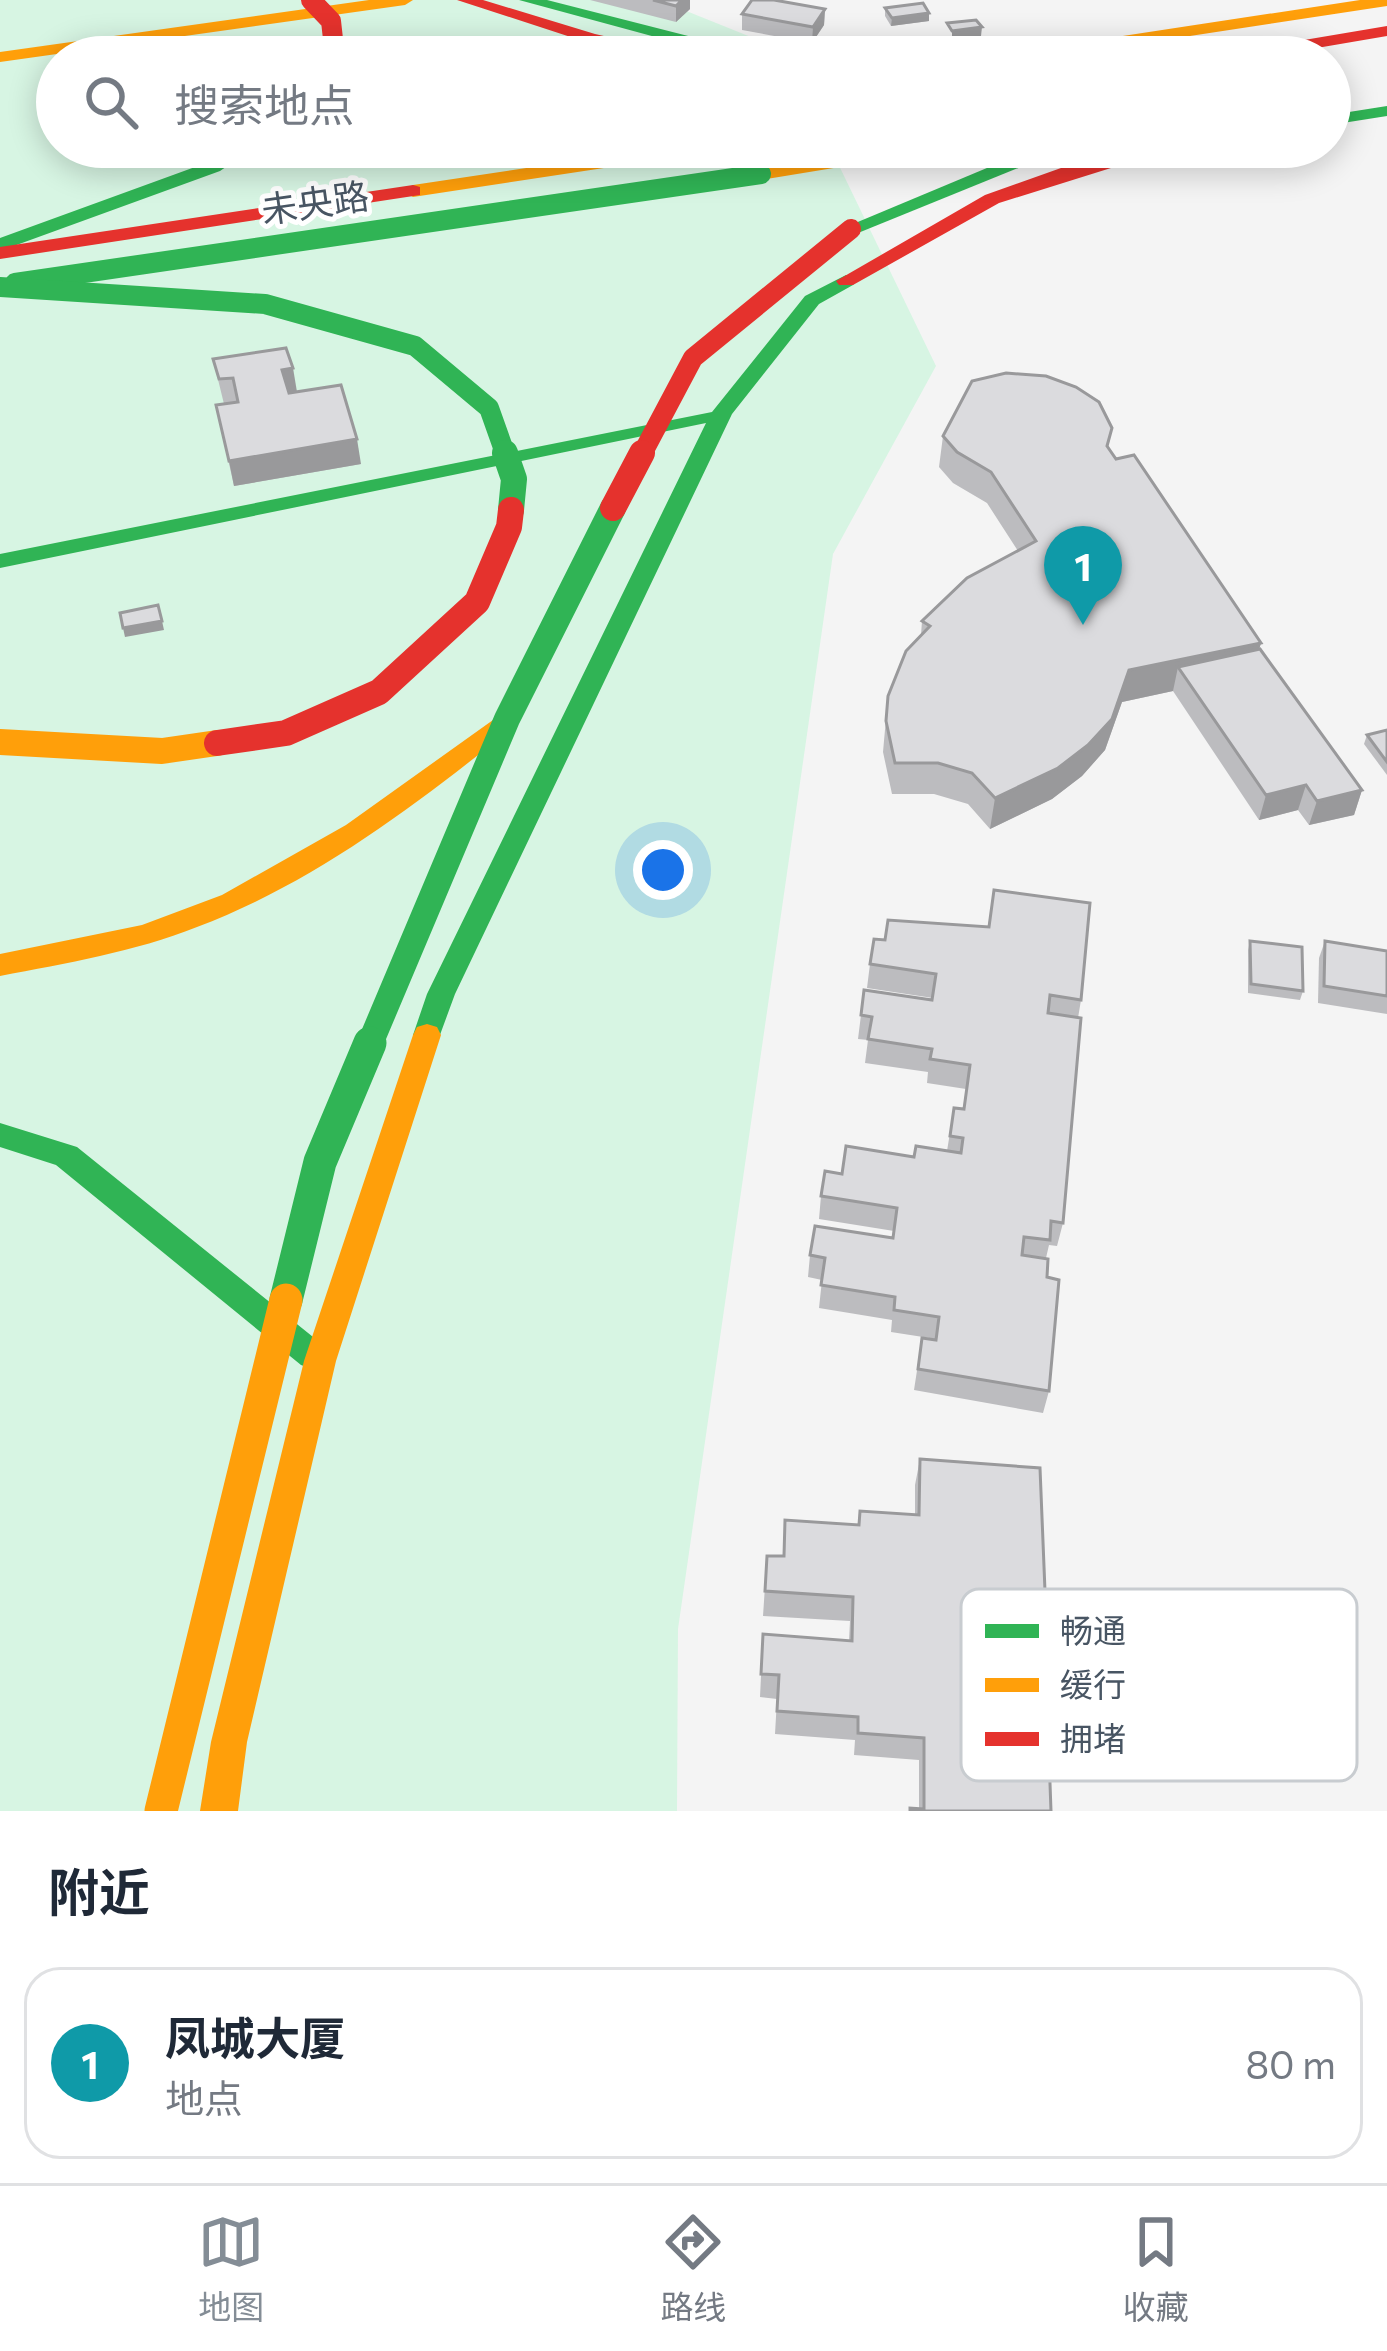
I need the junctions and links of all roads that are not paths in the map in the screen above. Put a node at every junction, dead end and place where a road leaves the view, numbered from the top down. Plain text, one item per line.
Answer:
1 (311, 0) edge
2 (405, 0) edge
3 (465, 0) edge
4 (527, 0) edge
5 (1387, 1) edge
6 (1387, 31) edge
7 (149, 36) edge
8 (333, 36) edge
9 (582, 36) edge
10 (668, 36) edge
11 (1138, 36) edge
12 (1351, 37) edge
13 (36, 52) edge
14 (0, 57) edge
15 (1387, 110) edge
16 (1351, 116) edge
17 (210, 168) edge
18 (558, 168) edge
19 (797, 168) edge
20 (995, 168) edge
21 (1084, 168) edge
22 (0, 249) edge
23 (0, 286) edge
24 (722, 413) junction
25 (0, 561) edge
26 (508, 719) junction
27 (0, 742) edge
28 (0, 965) edge
29 (0, 1135) edge
30 (320, 1361) junction
31 (161, 1811) edge
32 (219, 1811) edge

1 - 8 main road, bridge
2 - 7 main road
3 - 9 main road
4 - 10 main road
5 - 11 main road
6 - 12 main road
13 - 14 main road
15 - 16 main road
17 - 22 main road
18 - 22 main road, 未央路
19 - 23 main road, 未央路, bridge
20 - 26 main road, bridge
21 - 24 main road
23 - 27 main road, bridge
24 - 25 main road
24 - 30 main road
26 - 28 main road
26 - 31 main road, bridge
29 - 30 main road
30 - 32 main road

